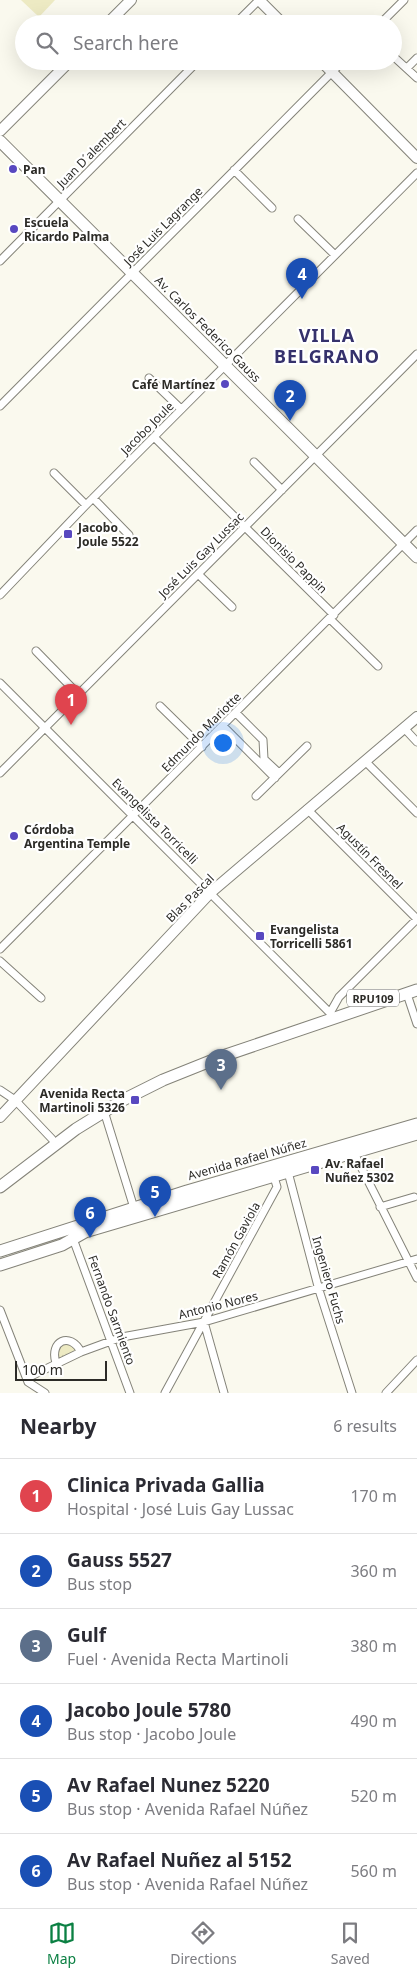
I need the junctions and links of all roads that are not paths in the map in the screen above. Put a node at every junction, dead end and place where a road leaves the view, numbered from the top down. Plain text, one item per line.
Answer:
1 (131, 0) edge
2 (259, 0) edge
3 (404, 0) edge
4 (116, 15) edge
5 (244, 15) edge
6 (274, 15) edge
7 (389, 15) edge
8 (417, 58) edge
9 (402, 64) edge
10 (407, 68) junction
11 (61, 70) edge
12 (189, 70) edge
13 (332, 72) joint
14 (417, 78) edge
15 (0, 131) edge
16 (0, 141) edge
17 (417, 158) edge
18 (234, 170) junction
19 (417, 173) edge
20 (60, 200) junction
21 (272, 208) dead end
22 (298, 219) dead end
23 (335, 255) junction
24 (0, 261) edge
25 (132, 273) junction
26 (417, 354) edge
27 (225, 366) junction
28 (149, 378) dead end
29 (0, 406) edge
30 (181, 409) junction
31 (154, 437) junction
32 (316, 456) junction
33 (254, 462) dead end
34 (54, 473) dead end
35 (282, 490) junction
36 (93, 498) junction
37 (86, 505) junction
38 (245, 527) junction
39 (417, 530) edge
40 (129, 535) dead end
41 (404, 544) junction
42 (417, 557) edge
43 (198, 574) junction
44 (0, 595) edge
45 (232, 607) dead end
46 (332, 617) junction
47 (36, 651) dead end
48 (378, 666) dead end
49 (0, 683) edge
50 (78, 694) junction
51 (160, 706) dead end
52 (236, 713) junction
53 (417, 717) edge
54 (223, 726) junction
55 (45, 727) junction
56 (404, 728) junction
57 (417, 742) edge
58 (202, 746) junction
59 (307, 746) dead end
60 (262, 761) junction
61 (365, 761) junction
62 (0, 773) edge
63 (277, 776) junction
64 (256, 796) dead end
65 (307, 809) junction
66 (417, 813) edge
67 (134, 816) junction
68 (210, 893) junction
69 (417, 919) edge
70 (0, 949) edge
71 (0, 961) edge
72 (417, 984) edge
73 (412, 992) edge
74 (41, 998) dead end
75 (332, 1016) junction
76 (417, 1024) edge
77 (0, 1090) edge
78 (15, 1100) junction
79 (103, 1108) junction
80 (0, 1117) edge
81 (417, 1124) edge
82 (417, 1134) edge
83 (52, 1139) junction
84 (338, 1147) junction
85 (354, 1153) junction
86 (261, 1170) junction
87 (289, 1178) junction
88 (0, 1180) edge
89 (276, 1182) junction
90 (0, 1187) edge
91 (414, 1198) dead end
92 (380, 1207) junction
93 (134, 1208) junction
94 (84, 1228) junction
95 (72, 1237) junction
96 (0, 1245) edge
97 (0, 1251) edge
98 (0, 1259) edge
99 (417, 1259) edge
100 (409, 1262) junction
101 (0, 1265) edge
102 (417, 1278) edge
103 (319, 1290) junction
104 (0, 1310) edge
105 (204, 1322) junction
106 (112, 1341) junction
107 (81, 1352) junction
108 (417, 1360) edge
109 (56, 1364) junction
110 (27, 1378) junction
111 (45, 1393) edge
112 (130, 1393) edge
113 (165, 1393) edge
114 (224, 1393) edge
115 (352, 1393) edge
116 (386, 1393) edge

1 - 4 main road
2 - 5 street
2 - 6 main road
3 - 7 street
8 - 10 street
9 - 10 street
10 - 14 street
11 - 15 main road
12 - 20 street, Juan D´alembert
13 - 17 main road
13 - 18 street, José Luis Lagrange
16 - 20 main road, Av. Carlos Federico Gauss
18 - 21 street
18 - 25 street, José Luis Lagrange
19 - 23 street, Jacobo Joule
20 - 24 street, Juan D´alembert
20 - 25 main road, Av. Carlos Federico Gauss
22 - 23 street
23 - 27 street, Jacobo Joule
25 - 27 main road, Av. Carlos Federico Gauss
25 - 29 street, José Luis Lagrange
26 - 32 street, José Luis Gay Lussac
27 - 30 street, Jacobo Joule
27 - 32 main road, Av. Carlos Federico Gauss
28 - 30 street
30 - 31 street, Jacobo Joule
31 - 36 street, Jacobo Joule
31 - 38 street, Dionisio Pappin
32 - 35 street, José Luis Gay Lussac
32 - 41 main road, Av. Carlos Federico Gauss
33 - 35 street
34 - 37 street
35 - 38 street, José Luis Gay Lussac
36 - 37 street, Jacobo Joule
36 - 40 street
37 - 44 street, Jacobo Joule
38 - 43 street, José Luis Gay Lussac
38 - 46 street, Dionisio Pappin
39 - 41 street, Edmundo Mariotte
41 - 42 main road, Av. Carlos Federico Gauss
41 - 46 street, Edmundo Mariotte
43 - 45 street
43 - 50 street, José Luis Gay Lussac
46 - 48 street, Dionisio Pappin
46 - 52 street, Edmundo Mariotte
47 - 50 street
49 - 55 street, Evangelista Torricelli
50 - 55 street, José Luis Gay Lussac
51 - 58 street
52 - 54 street, Edmundo Mariotte
52 - 60 street
53 - 56 main road, Blas Pascal
54 - 58 street, Edmundo Mariotte
54 - 60 street
55 - 62 street, José Luis Gay Lussac
55 - 67 street, Evangelista Torricelli
56 - 57 street
56 - 61 main road, Blas Pascal
58 - 67 street, Edmundo Mariotte
59 - 63 street
60 - 63 street
61 - 65 main road, Blas Pascal
61 - 66 street
63 - 64 street
65 - 68 main road, Blas Pascal
65 - 69 street, Agustín Fresnel
67 - 68 street, Evangelista Torricelli
67 - 70 street, Edmundo Mariotte
68 - 75 street, Evangelista Torricelli
68 - 78 main road, Blas Pascal
69 - 75 street
71 - 74 street
72 - 75 main road, RPU109
73 - 75 main road, RPU109
73 - 76 street
75 - 79 main road, RPU109
75 - 79 main road, RPU109
77 - 78 street
78 - 80 main road, Blas Pascal
78 - 83 street
79 - 83 main road, RPU109
79 - 90 main road, RPU109
79 - 93 street
81 - 84 main road, Avenida Rafael Núñez
82 - 85 main road, Avenida Rafael Núñez
83 - 88 main road, RPU109
84 - 86 main road, Avenida Rafael Núñez
84 - 87 main road
85 - 87 main road, Avenida Rafael Núñez
85 - 92 street
86 - 89 main road
86 - 93 main road, Avenida Rafael Núñez
87 - 89 main road, Avenida Rafael Núñez
87 - 103 street, Ingeniero Fuchs
89 - 94 main road, Avenida Rafael Núñez
89 - 105 street, Ramón Gaviola
91 - 92 street
92 - 100 street
93 - 94 main road, Avenida Rafael Núñez
94 - 95 main road, Avenida Rafael Núñez
94 - 96 main road
94 - 97 main road, Avenida Rafael Núñez
95 - 98 main road, Avenida Rafael Núñez
95 - 101 main road
95 - 106 street, Fernando Sarmiento
99 - 100 street, Antonio Nores
100 - 102 street
100 - 103 street, Antonio Nores
103 - 105 street, Antonio Nores
103 - 115 street, Ingeniero Fuchs
104 - 110 street
105 - 106 street, Antonio Nores
105 - 113 street, Ramón Gaviola
105 - 114 street
106 - 107 street, Antonio Nores
106 - 112 street, Fernando Sarmiento
107 - 109 street, Antonio Nores
107 - 109 street
108 - 116 street
109 - 110 street, Antonio Nores
110 - 111 street

